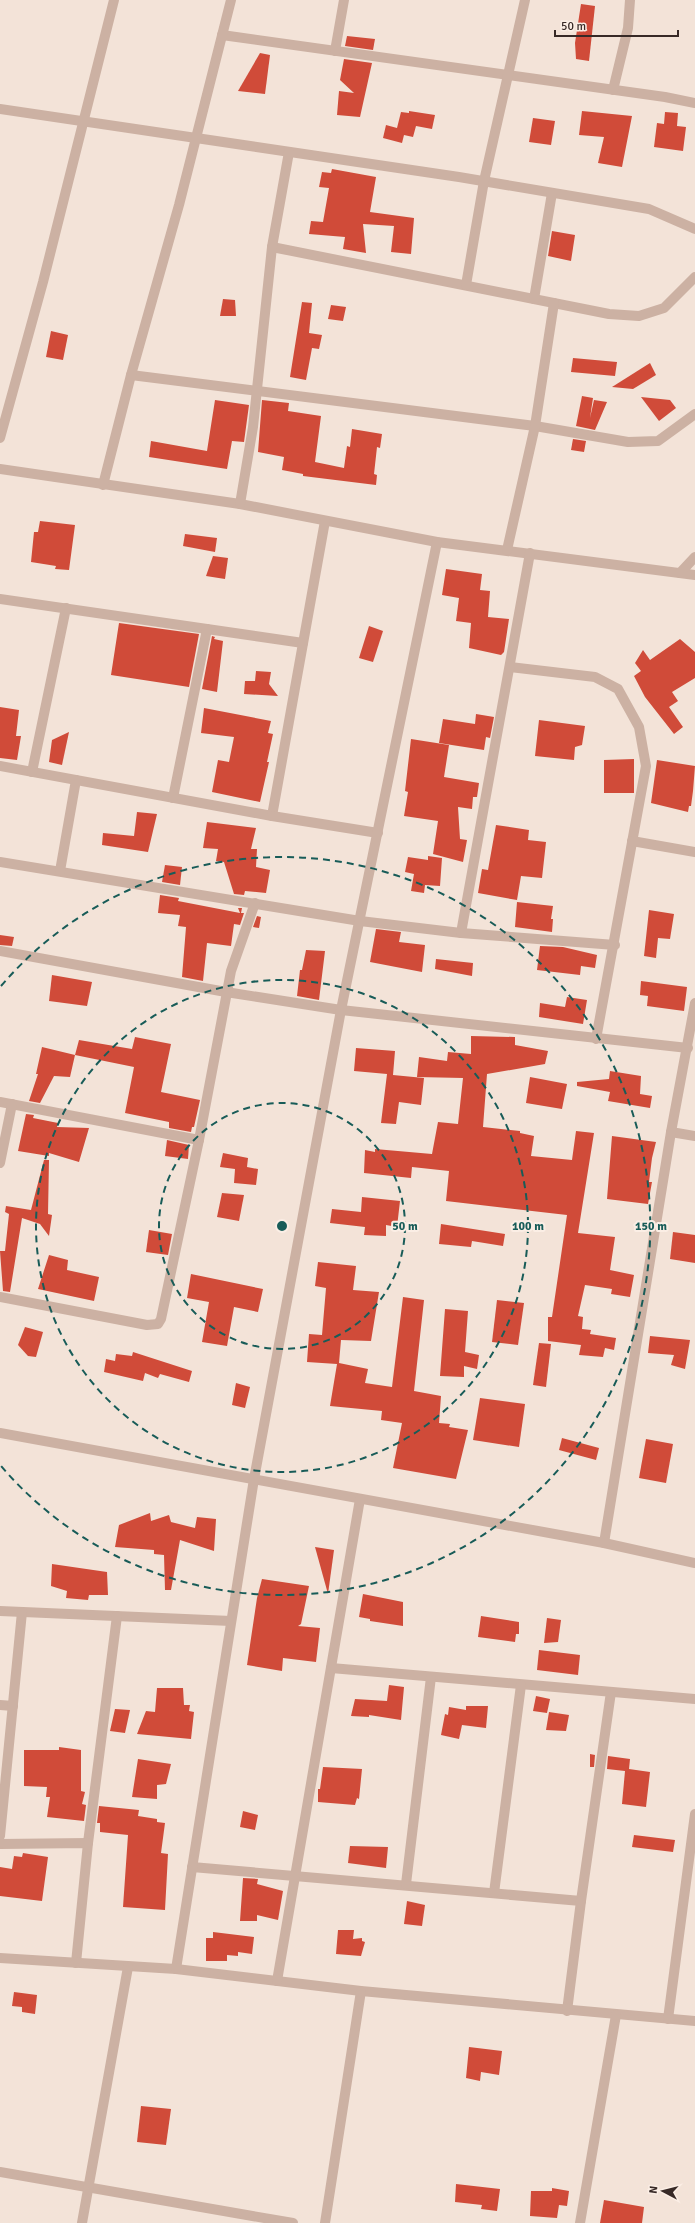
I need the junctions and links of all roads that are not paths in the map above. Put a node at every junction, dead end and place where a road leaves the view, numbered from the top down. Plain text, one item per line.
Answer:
1 (114, 0) edge
2 (231, 0) edge
3 (344, 0) edge
4 (525, 0) edge
5 (630, 0) edge
6 (222, 35) junction
7 (335, 51) junction
8 (509, 75) junction
9 (614, 90) junction
10 (695, 104) edge
11 (0, 109) edge
12 (82, 121) junction
13 (195, 138) junction
14 (289, 152) junction
15 (484, 182) junction
16 (552, 193) junction
17 (695, 229) edge
18 (272, 247) junction
19 (695, 277) edge
20 (466, 285) junction
21 (534, 299) junction
22 (554, 303) junction
23 (131, 375) junction
24 (255, 390) junction
25 (695, 414) edge
26 (535, 426) junction
27 (0, 438) edge
28 (0, 469) edge
29 (103, 486) junction
30 (240, 504) junction
31 (325, 521) junction
32 (437, 542) junction
33 (507, 550) junction
34 (530, 553) junction
35 (695, 557) edge
36 (680, 573) junction
37 (695, 575) edge
38 (0, 599) edge
39 (66, 608) junction
40 (207, 629) junction
41 (303, 643) junction
42 (510, 667) junction
43 (0, 766) edge
44 (32, 772) junction
45 (76, 780) junction
46 (173, 798) junction
47 (272, 816) junction
48 (378, 832) junction
49 (632, 841) junction
50 (695, 852) edge
51 (0, 862) edge
52 (60, 871) junction
53 (255, 903) junction
54 (360, 921) junction
55 (461, 933) junction
56 (615, 945) junction
57 (0, 951) edge
58 (226, 992) junction
59 (695, 1003) edge
60 (341, 1010) junction
61 (596, 1038) junction
62 (688, 1048) junction
63 (0, 1102) edge
64 (12, 1104) junction
65 (671, 1132) junction
66 (695, 1136) edge
67 (199, 1140) junction
68 (0, 1163) edge
69 (0, 1297) edge
70 (0, 1433) edge
71 (254, 1480) junction
72 (360, 1499) junction
73 (604, 1543) junction
74 (695, 1563) edge
75 (0, 1611) edge
76 (22, 1612) junction
77 (117, 1616) junction
78 (231, 1620) junction
79 (331, 1668) junction
80 (431, 1677) junction
81 (521, 1685) junction
82 (611, 1692) junction
83 (695, 1700) edge
84 (0, 1705) edge
85 (13, 1706) junction
86 (695, 1814) edge
87 (0, 1836) edge
88 (88, 1843) junction
89 (0, 1844) edge
90 (192, 1867) junction
91 (295, 1876) junction
92 (406, 1884) junction
93 (494, 1893) junction
94 (581, 1901) junction
95 (0, 1958) edge
96 (76, 1964) junction
97 (128, 1967) junction
98 (176, 1969) junction
99 (277, 1981) junction
100 (361, 1991) junction
101 (567, 2011) junction
102 (616, 2015) junction
103 (668, 2019) junction
104 (695, 2021) edge
105 (0, 2172) edge
106 (89, 2187) junction
107 (82, 2223) edge
108 (293, 2223) edge
109 (325, 2223) edge
110 (580, 2223) edge

1 - 12 street
2 - 6 street
3 - 7 street
4 - 8 street
5 - 9 street
6 - 7 street
6 - 13 street
7 - 8 street
8 - 9 street
8 - 15 street
9 - 10 street
11 - 12 street
12 - 13 street
12 - 27 street
13 - 14 street
13 - 23 street
14 - 15 street
14 - 18 street
15 - 16 street
15 - 20 street
16 - 17 street
16 - 21 street
18 - 20 street
18 - 24 street
19 - 22 street
20 - 21 street
21 - 22 street
22 - 26 street
23 - 24 street
23 - 29 street
24 - 26 street
24 - 30 street
25 - 26 street
26 - 33 street
28 - 29 street
29 - 30 street
30 - 31 street
31 - 32 street
31 - 41 street
32 - 33 street
32 - 48 street
33 - 34 street
34 - 36 street
34 - 42 street
35 - 36 street
36 - 37 street
38 - 39 street
39 - 40 street
39 - 44 street
40 - 41 street
40 - 46 street
41 - 47 street
42 - 49 street
42 - 55 street
43 - 44 street
44 - 45 street
45 - 46 street
45 - 52 street
46 - 47 street
47 - 48 street
48 - 54 street
49 - 50 street
49 - 56 street
51 - 52 street
52 - 53 street
53 - 54 street
53 - 58 street
54 - 55 street
54 - 60 street
55 - 56 street
56 - 61 street
57 - 58 street
58 - 60 street
58 - 67 street
59 - 62 street
60 - 61 street
60 - 71 street
61 - 62 street
62 - 65 street
63 - 64 street
64 - 67 street
64 - 68 street
65 - 66 street
65 - 73 street
67 - 69 street
70 - 71 street
71 - 72 street
71 - 78 street
72 - 73 street
72 - 79 street
73 - 74 street
75 - 76 street
76 - 77 street
76 - 85 street
77 - 78 street
77 - 88 street
78 - 90 street
79 - 80 street
79 - 91 street
80 - 81 street
80 - 92 street
81 - 82 street
81 - 93 street
82 - 83 street
82 - 94 street
84 - 85 street
85 - 87 street
86 - 103 street
88 - 89 street
88 - 96 street
90 - 91 street
90 - 98 street
91 - 92 street
91 - 99 street
92 - 93 street
93 - 94 street
94 - 101 street
95 - 96 street
96 - 97 street
97 - 98 street
97 - 106 street
98 - 99 street
99 - 100 street
100 - 101 street
100 - 109 street
101 - 102 street
102 - 103 street
102 - 110 street
103 - 104 street
105 - 106 street
106 - 107 street
106 - 108 street

